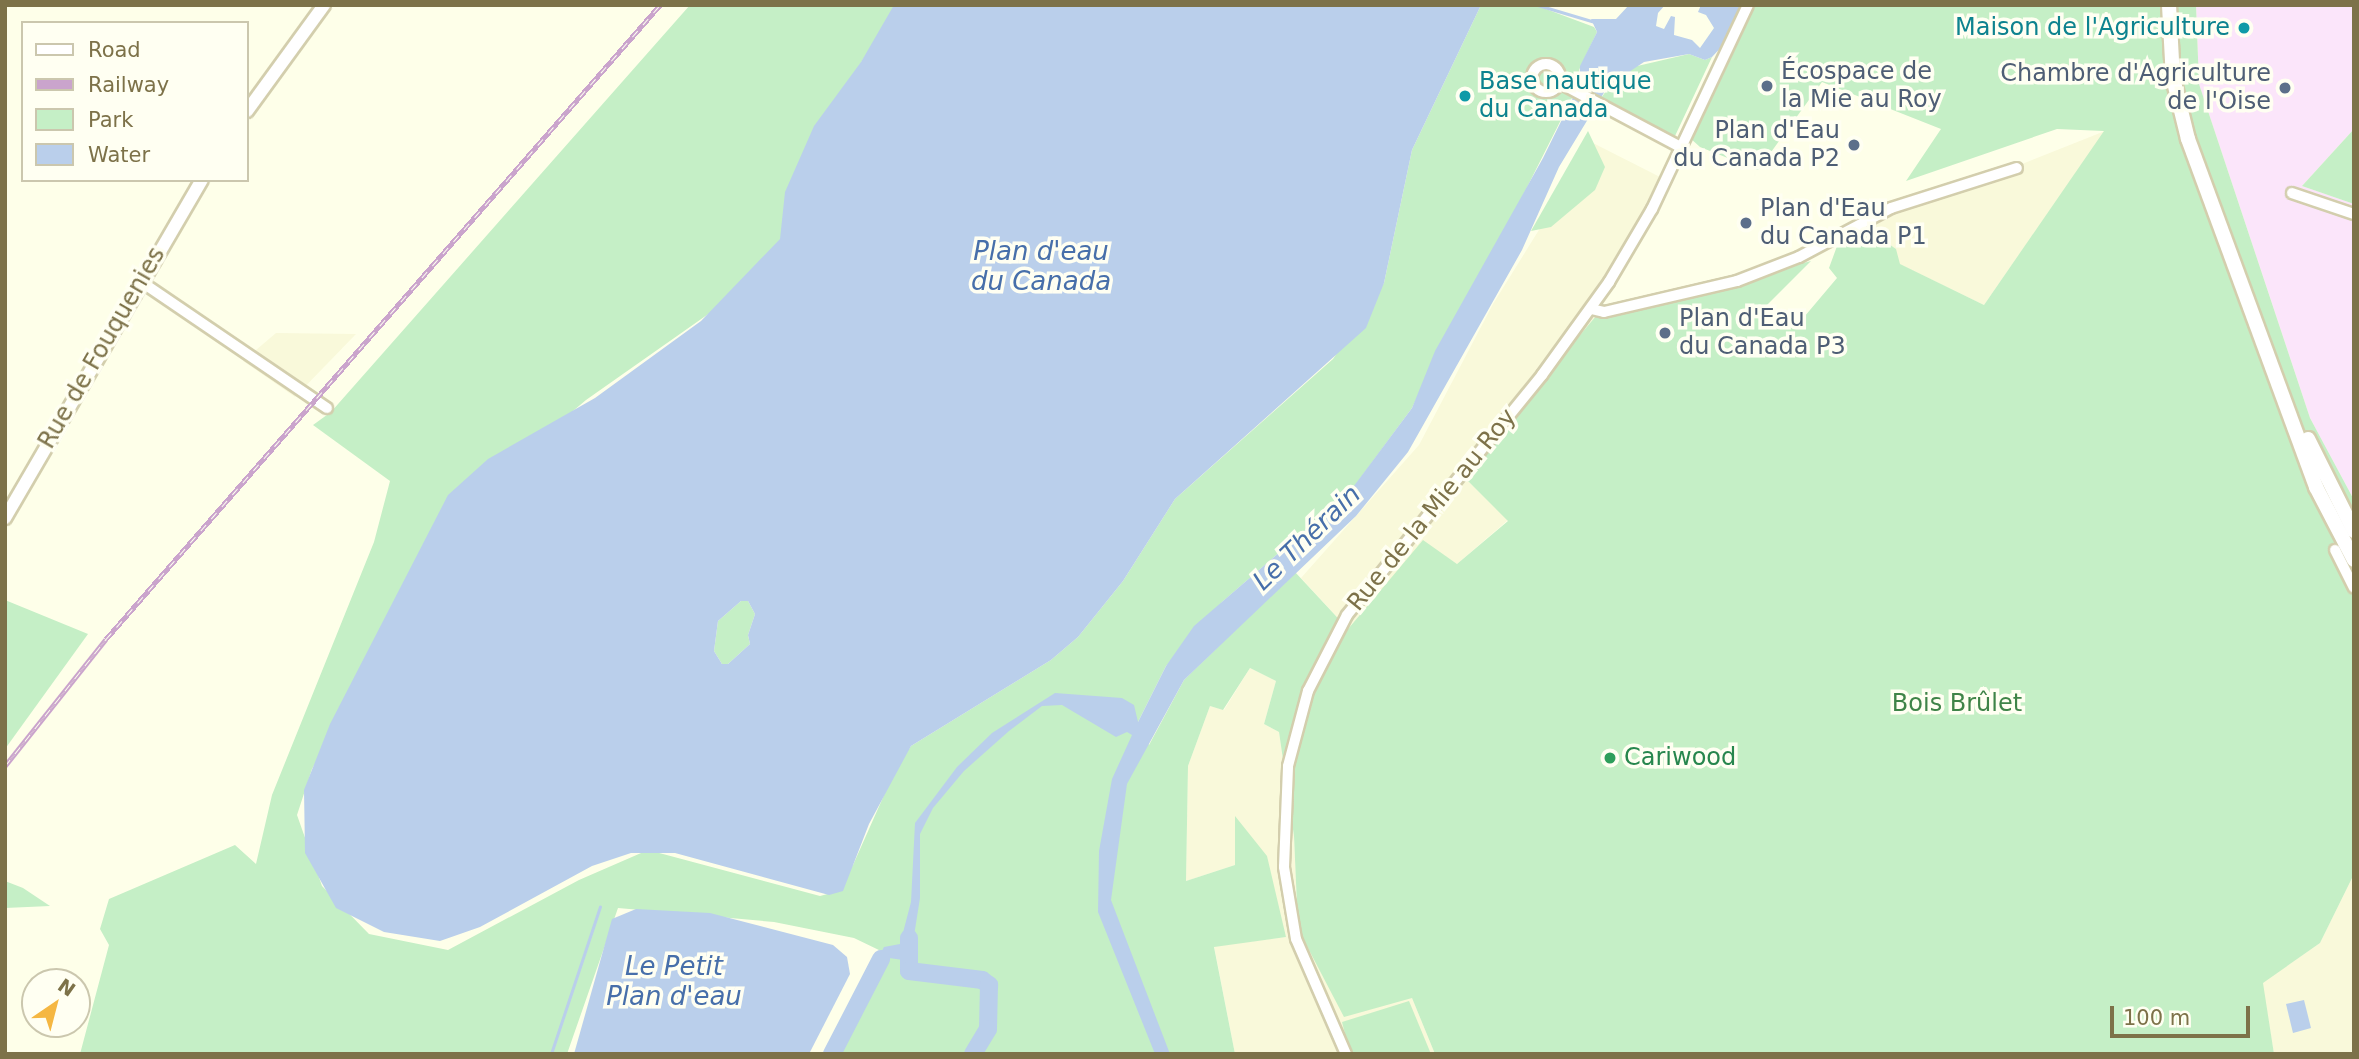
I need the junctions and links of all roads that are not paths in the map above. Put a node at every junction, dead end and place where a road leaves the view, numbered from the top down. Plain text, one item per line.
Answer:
1 (324, 5) edge
2 (1748, 5) edge
3 (2169, 5) edge
4 (2178, 5) edge
5 (1560, 83) dead end
6 (248, 110) edge
7 (1682, 148) junction
8 (2017, 168) dead end
9 (201, 182) edge
10 (2292, 193) dead end
11 (2354, 214) edge
12 (140, 281) junction
13 (1602, 293) junction
14 (1625, 305) junction
15 (1591, 309) junction
16 (327, 408) dead end
17 (2304, 453) junction
18 (5, 518) edge
19 (2354, 531) edge
20 (2354, 549) edge
21 (2334, 550) dead end
22 (2354, 560) edge
23 (2354, 588) edge
24 (1346, 1054) edge

1 - 6 street
2 - 7 street, Rue de la Mie au Roy
3 - 17 main road
4 - 19 main road
5 - 7 street
7 - 13 street, Rue de la Mie au Roy
8 - 14 street
9 - 12 street, Rue de Fouquenies
10 - 11 street
12 - 16 street
12 - 18 street, Rue de Fouquenies
13 - 14 street
13 - 15 street, Rue de la Mie au Roy
14 - 15 street
15 - 24 street, Rue de la Mie au Roy
17 - 20 main road
17 - 22 main road
21 - 23 street

